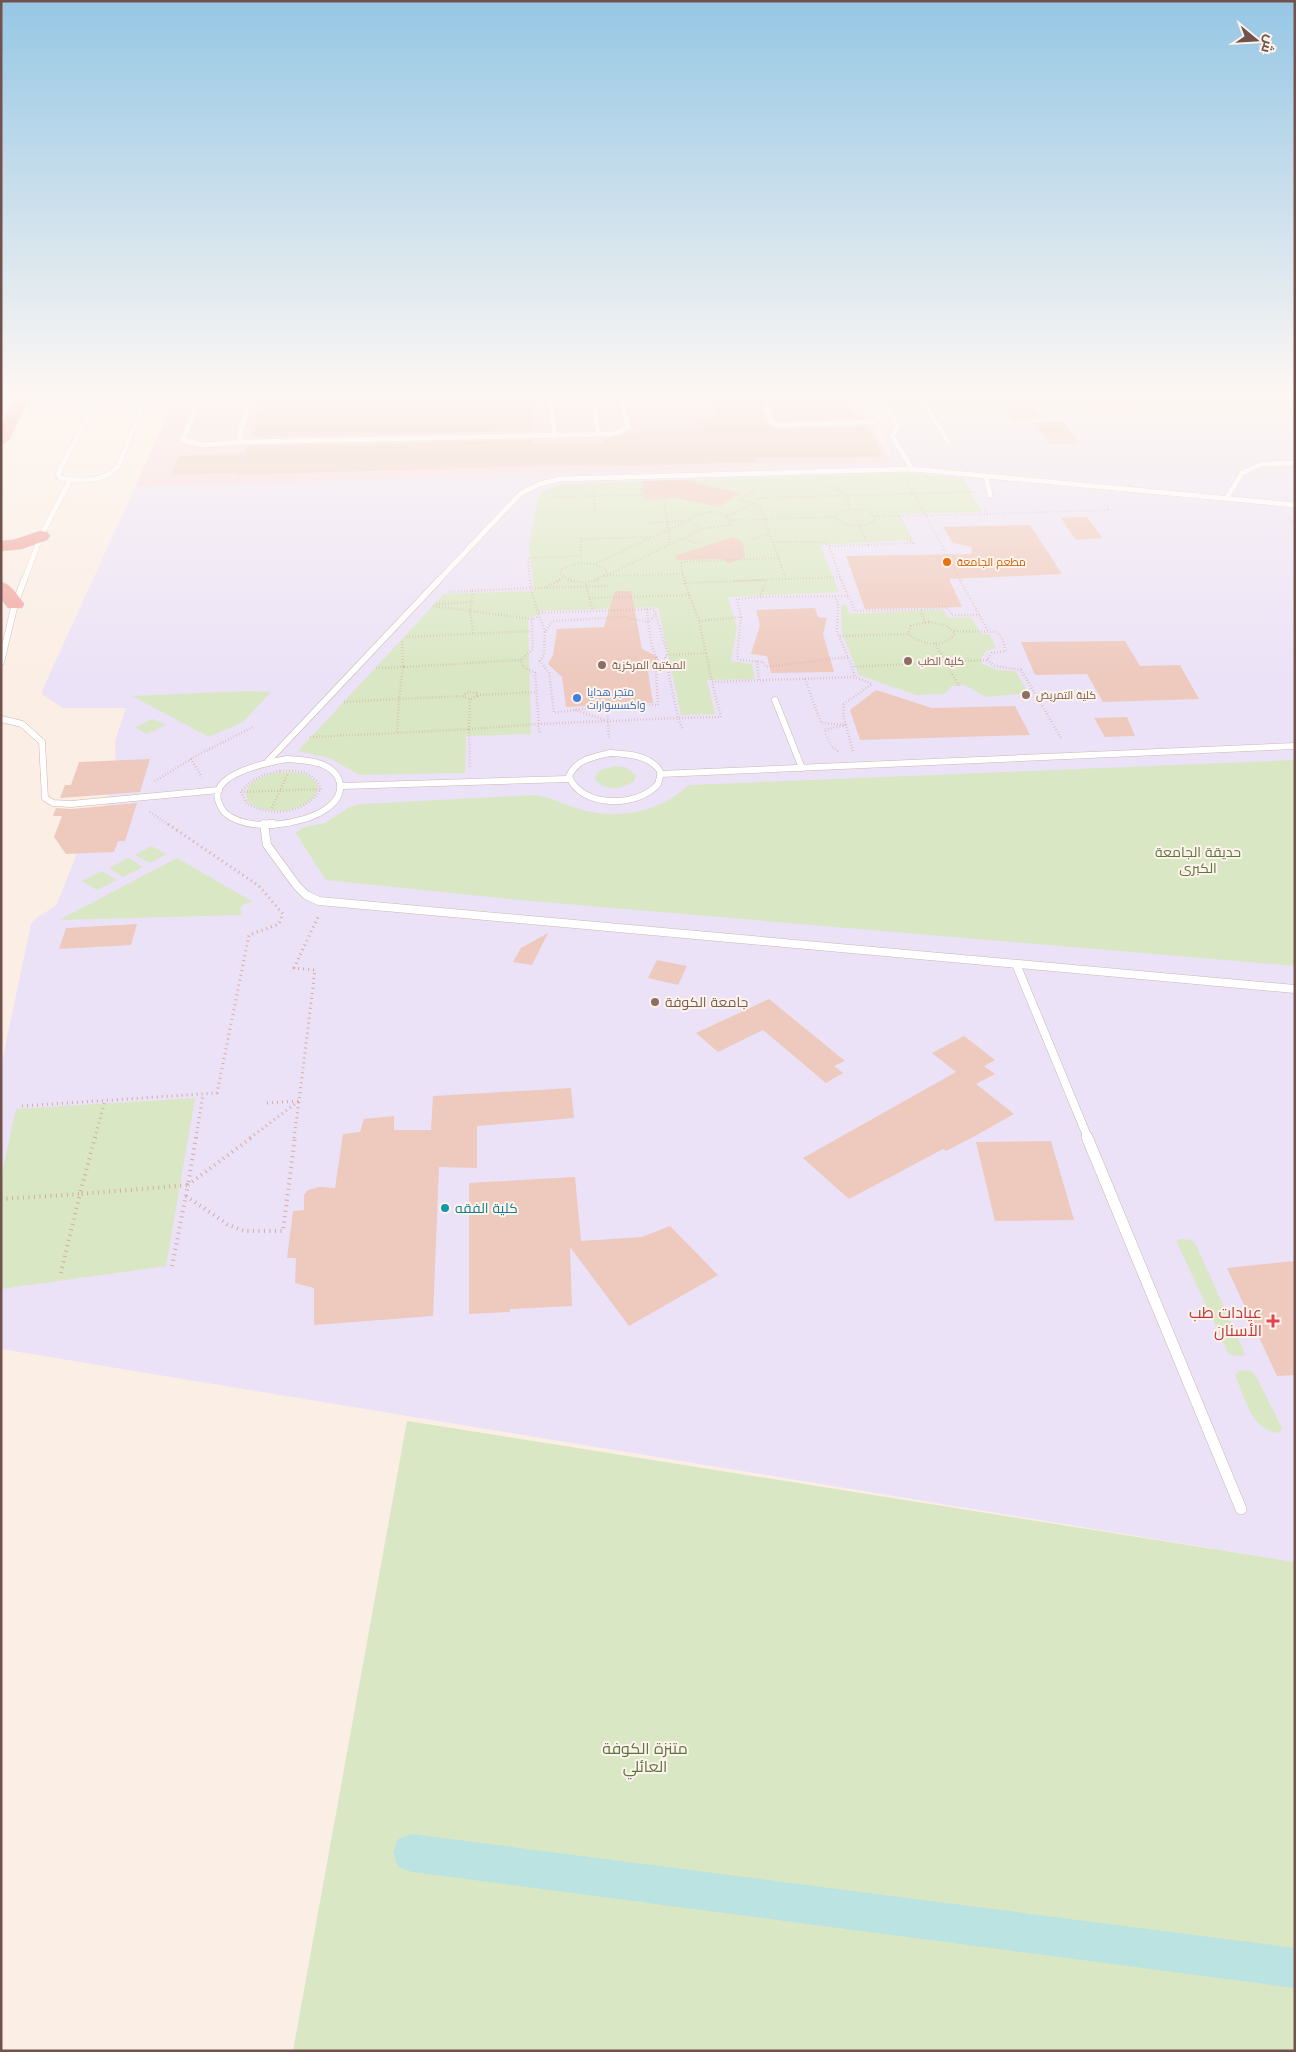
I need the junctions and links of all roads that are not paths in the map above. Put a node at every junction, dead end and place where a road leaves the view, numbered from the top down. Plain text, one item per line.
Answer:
1 (67, 486) edge
2 (533, 486) edge
3 (988, 486) edge
4 (1088, 486) edge
5 (1234, 486) edge
6 (990, 495) dead end
7 (1226, 499) junction
8 (1295, 505) edge
9 (40, 536) junction
10 (1, 546) edge
11 (1, 587) edge
12 (14, 604) junction
13 (1, 662) edge
14 (776, 700) dead end
15 (1, 719) edge
16 (1295, 746) edge
17 (268, 761) junction
18 (802, 768) junction
19 (660, 774) junction
20 (568, 779) junction
21 (343, 786) junction
22 (219, 790) junction
23 (264, 824) junction
24 (1016, 964) junction
25 (1295, 989) edge
26 (1241, 1509) dead end

1 - 9 lane
2 - 17 lane
3 - 6 lane
4 - 7 lane
5 - 7 lane
7 - 8 lane
9 - 10 highway
9 - 12 lane
11 - 12 highway
12 - 13 lane
14 - 18 lane
15 - 22 lane
16 - 18 lane
17 - 21 lane
17 - 22 lane
18 - 19 lane
19 - 20 lane
19 - 20 lane
20 - 21 lane
21 - 23 lane
22 - 23 lane
23 - 24 lane
24 - 25 lane
24 - 26 lane

